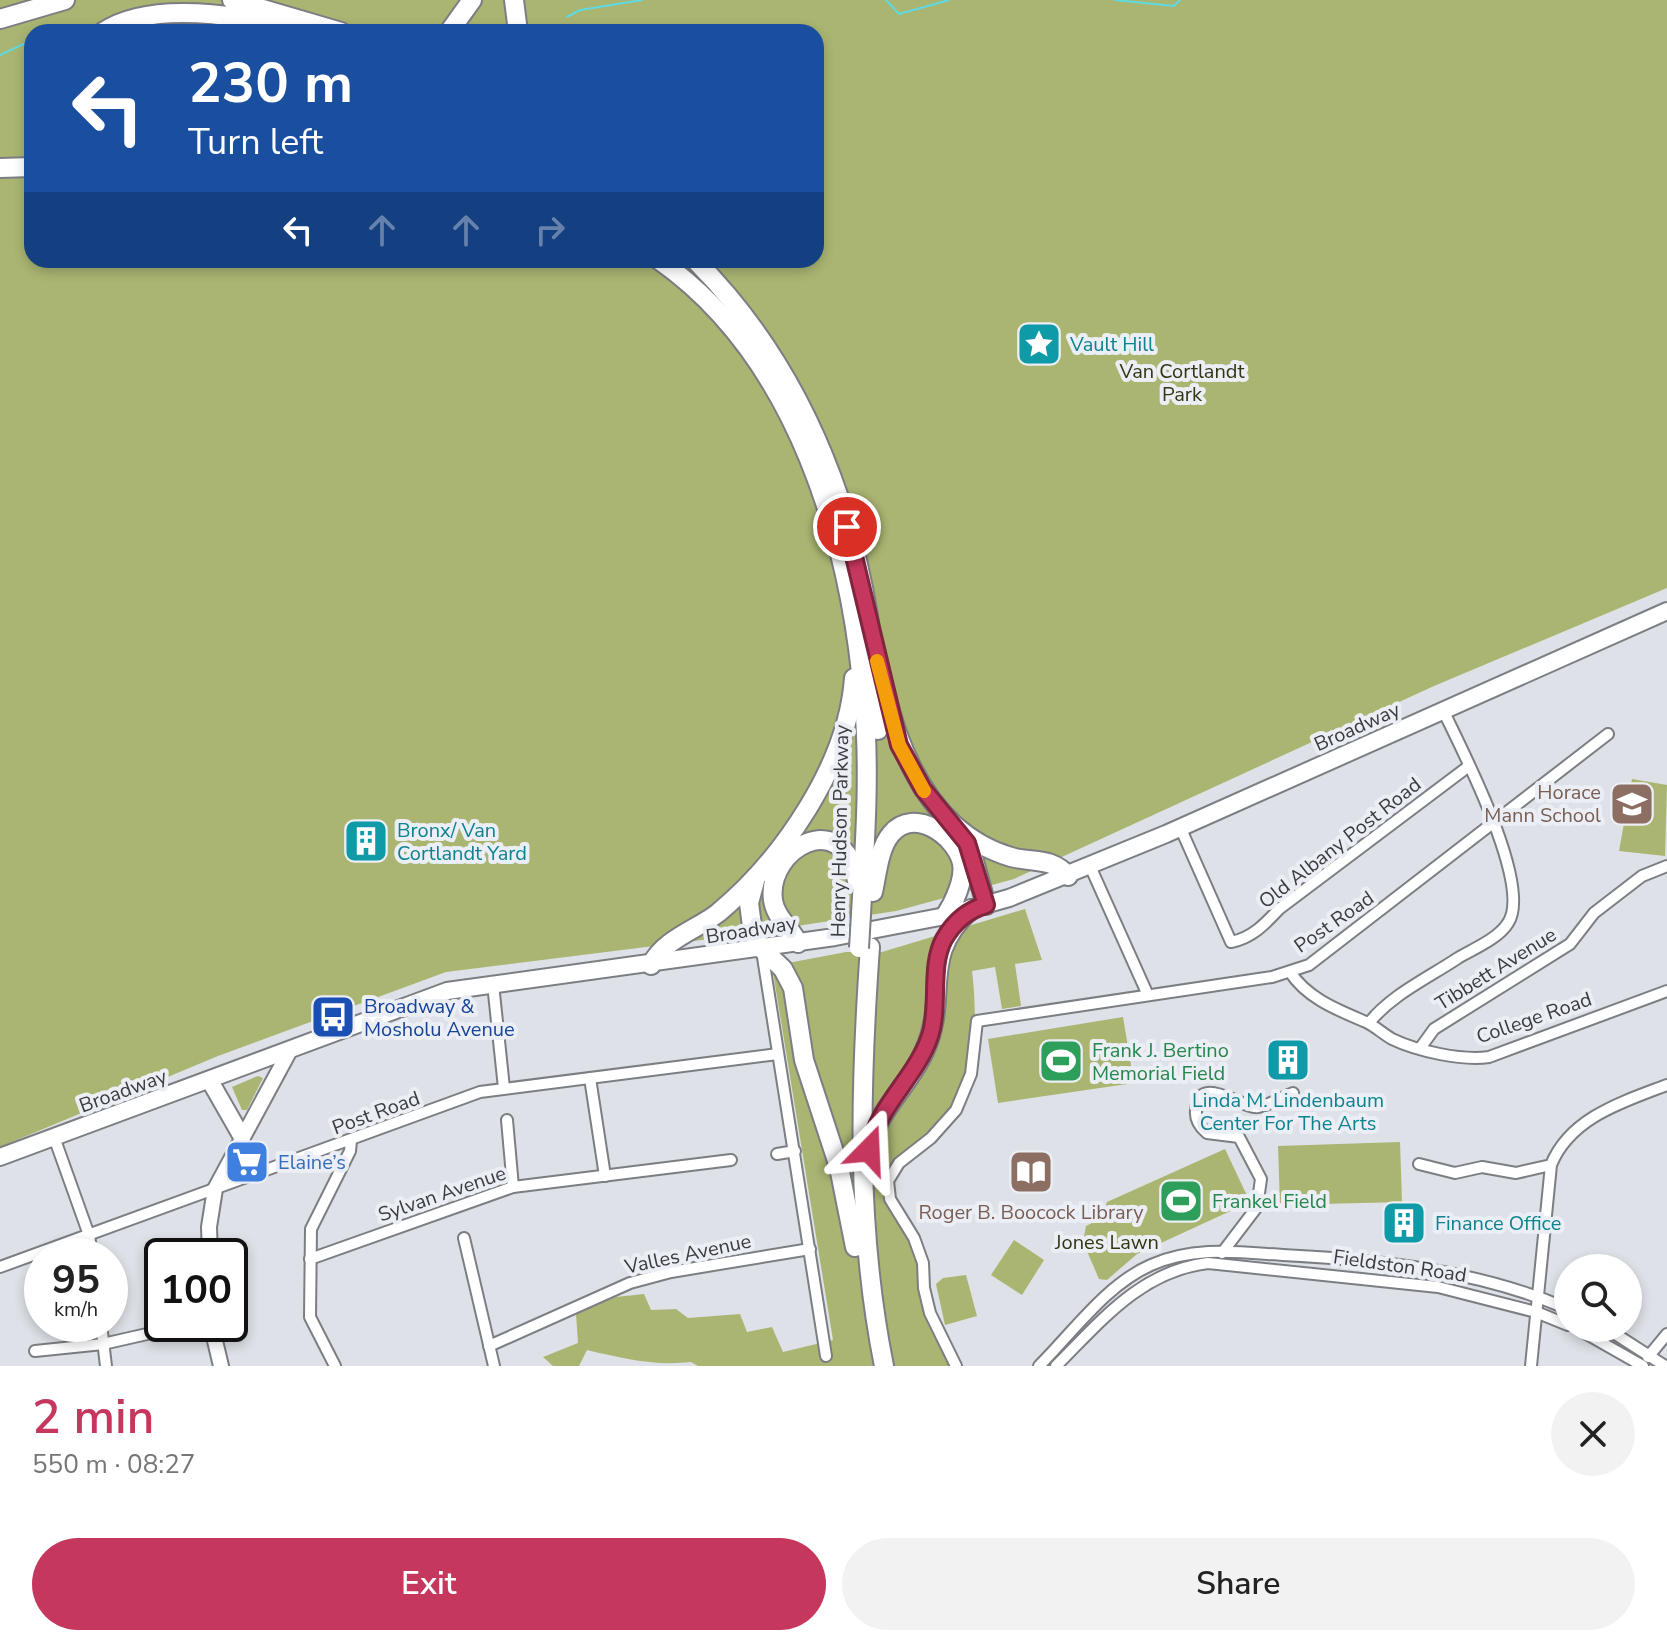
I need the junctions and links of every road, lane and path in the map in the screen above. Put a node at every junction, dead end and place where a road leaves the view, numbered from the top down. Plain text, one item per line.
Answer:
1 (65, 0) edge
2 (232, 0) edge
3 (472, 0) edge
4 (482, 0) edge
5 (514, 0) edge
6 (0, 19) edge
7 (114, 24) edge
8 (269, 24) edge
9 (314, 24) edge
10 (455, 24) edge
11 (465, 24) edge
12 (517, 24) edge
13 (24, 157) edge
14 (0, 158) edge
15 (24, 167) edge
16 (0, 168) edge
17 (668, 268) edge
18 (685, 268) edge
19 (702, 268) edge
20 (740, 338) junction
21 (1667, 611) edge
22 (862, 629) junction
23 (1443, 710) junction
24 (1608, 734) dead end
25 (1469, 766) junction
26 (946, 816) junction
27 (1493, 824) junction
28 (1180, 827) junction
29 (1090, 866) junction
30 (1667, 866) edge
31 (761, 867) junction
32 (1068, 876) junction
33 (873, 892) junction
34 (979, 907) junction
35 (866, 914) junction
36 (945, 916) junction
37 (798, 943) junction
38 (864, 947) junction
39 (762, 949) junction
40 (651, 965) junction
41 (1290, 972) junction
42 (493, 984) junction
43 (1667, 991) edge
44 (1147, 993) junction
45 (1369, 1023) junction
46 (1421, 1047) junction
47 (289, 1052) junction
48 (778, 1054) junction
49 (590, 1078) junction
50 (210, 1081) junction
51 (504, 1088) junction
52 (1666, 1088) edge
53 (1293, 1093) dead end
54 (507, 1120) dead end
55 (54, 1137) junction
56 (242, 1137) junction
57 (351, 1141) junction
58 (795, 1151) junction
59 (777, 1154) dead end
60 (0, 1157) edge
61 (731, 1160) dead end
62 (1419, 1164) dead end
63 (1551, 1165) junction
64 (605, 1176) junction
65 (513, 1187) junction
66 (215, 1189) junction
67 (863, 1197) junction
68 (89, 1235) junction
69 (89, 1238) edge
70 (209, 1238) edge
71 (464, 1238) dead end
72 (855, 1247) junction
73 (810, 1249) junction
74 (1222, 1251) junction
75 (310, 1259) junction
76 (1222, 1263) junction
77 (0, 1267) edge
78 (1106, 1298) junction
79 (1537, 1298) junction
80 (1554, 1304) edge
81 (1115, 1308) junction
82 (1536, 1312) junction
83 (1554, 1319) edge
84 (1667, 1334) edge
85 (144, 1335) edge
86 (215, 1342) edge
87 (1600, 1342) edge
88 (1630, 1342) edge
89 (103, 1344) junction
90 (489, 1346) junction
91 (35, 1351) dead end
92 (1650, 1354) junction
93 (826, 1356) dead end
94 (106, 1366) edge
95 (221, 1366) edge
96 (335, 1366) edge
97 (494, 1366) edge
98 (873, 1366) edge
99 (884, 1366) edge
100 (956, 1366) edge
101 (1039, 1366) edge
102 (1056, 1366) edge
103 (1531, 1366) edge
104 (1642, 1366) edge
105 (1665, 1366) edge

1 - 6 highway
2 - 9 highway
3 - 10 highway
4 - 11 highway
5 - 12 highway
7 - 8 highway
13 - 14 highway
15 - 16 highway
17 - 20 highway, Henry Hudson Parkway
18 - 20 highway
19 - 22 highway, Henry Hudson Parkway
20 - 22 highway, Henry Hudson Parkway
21 - 23 main road, Broadway
22 - 26 highway
22 - 31 highway
22 - 33 highway, Henry Hudson Parkway
22 - 35 highway, Henry Hudson Parkway
23 - 25 street
23 - 28 main road, Broadway
24 - 27 street, Post Road
25 - 27 street
25 - 28 street, Old Albany Post Road
26 - 32 highway
26 - 34 highway
27 - 41 street, Post Road
27 - 45 street
28 - 29 main road, Broadway
29 - 32 main road, Broadway
29 - 44 street
30 - 46 street, Tibbett Avenue
31 - 39 highway
31 - 40 highway
32 - 34 main road, Broadway
33 - 35 highway, Henry Hudson Parkway
33 - 36 highway
34 - 36 main road, Broadway
34 - 67 highway
35 - 37 highway
35 - 38 highway, Henry Hudson Parkway, bridge
36 - 37 main road, Broadway
37 - 39 main road, Broadway
38 - 67 highway, Henry Hudson Parkway
38 - 72 highway, Henry Hudson Parkway
39 - 40 main road, Broadway
39 - 48 street
39 - 72 highway
40 - 42 main road, Broadway
41 - 44 street, Post Road
41 - 45 street, College Road
42 - 47 main road, Broadway
42 - 51 street
43 - 46 street, College Road
44 - 100 street, Post Road
45 - 46 street, College Road
47 - 50 main road, Broadway
47 - 56 street
48 - 49 street, Post Road
48 - 58 street
49 - 51 street, Post Road
49 - 64 street
50 - 55 main road, Broadway
50 - 56 main road
51 - 57 street, Post Road
52 - 63 street
53 - 74 street
54 - 65 street
55 - 60 main road, Broadway
55 - 68 street
56 - 66 street
57 - 66 street, Post Road
57 - 75 street
58 - 59 street
58 - 73 street
61 - 64 street, Sylvan Avenue
62 - 63 street
63 - 79 street
64 - 65 street, Sylvan Avenue
65 - 75 street, Sylvan Avenue
66 - 68 street, Post Road
66 - 70 street
67 - 99 highway, Henry Hudson Parkway
68 - 69 street
68 - 77 street, Post Road
71 - 90 street
72 - 98 highway, Henry Hudson Parkway
73 - 90 street, Valles Avenue
73 - 93 street
74 - 76 street
74 - 78 street, Fieldston Road
74 - 79 street, Fieldston Road
75 - 96 street
76 - 81 street, Fieldston Road
76 - 82 street, Fieldston Road
78 - 81 street
78 - 101 street, Fieldston Road
79 - 80 street, Fieldston Road
79 - 82 street
81 - 102 street, Fieldston Road
82 - 83 street, Fieldston Road
82 - 103 street
84 - 92 street
85 - 89 street
86 - 95 street
87 - 104 street
88 - 92 street
89 - 91 street
89 - 94 street
90 - 97 street
92 - 104 street
92 - 105 street

